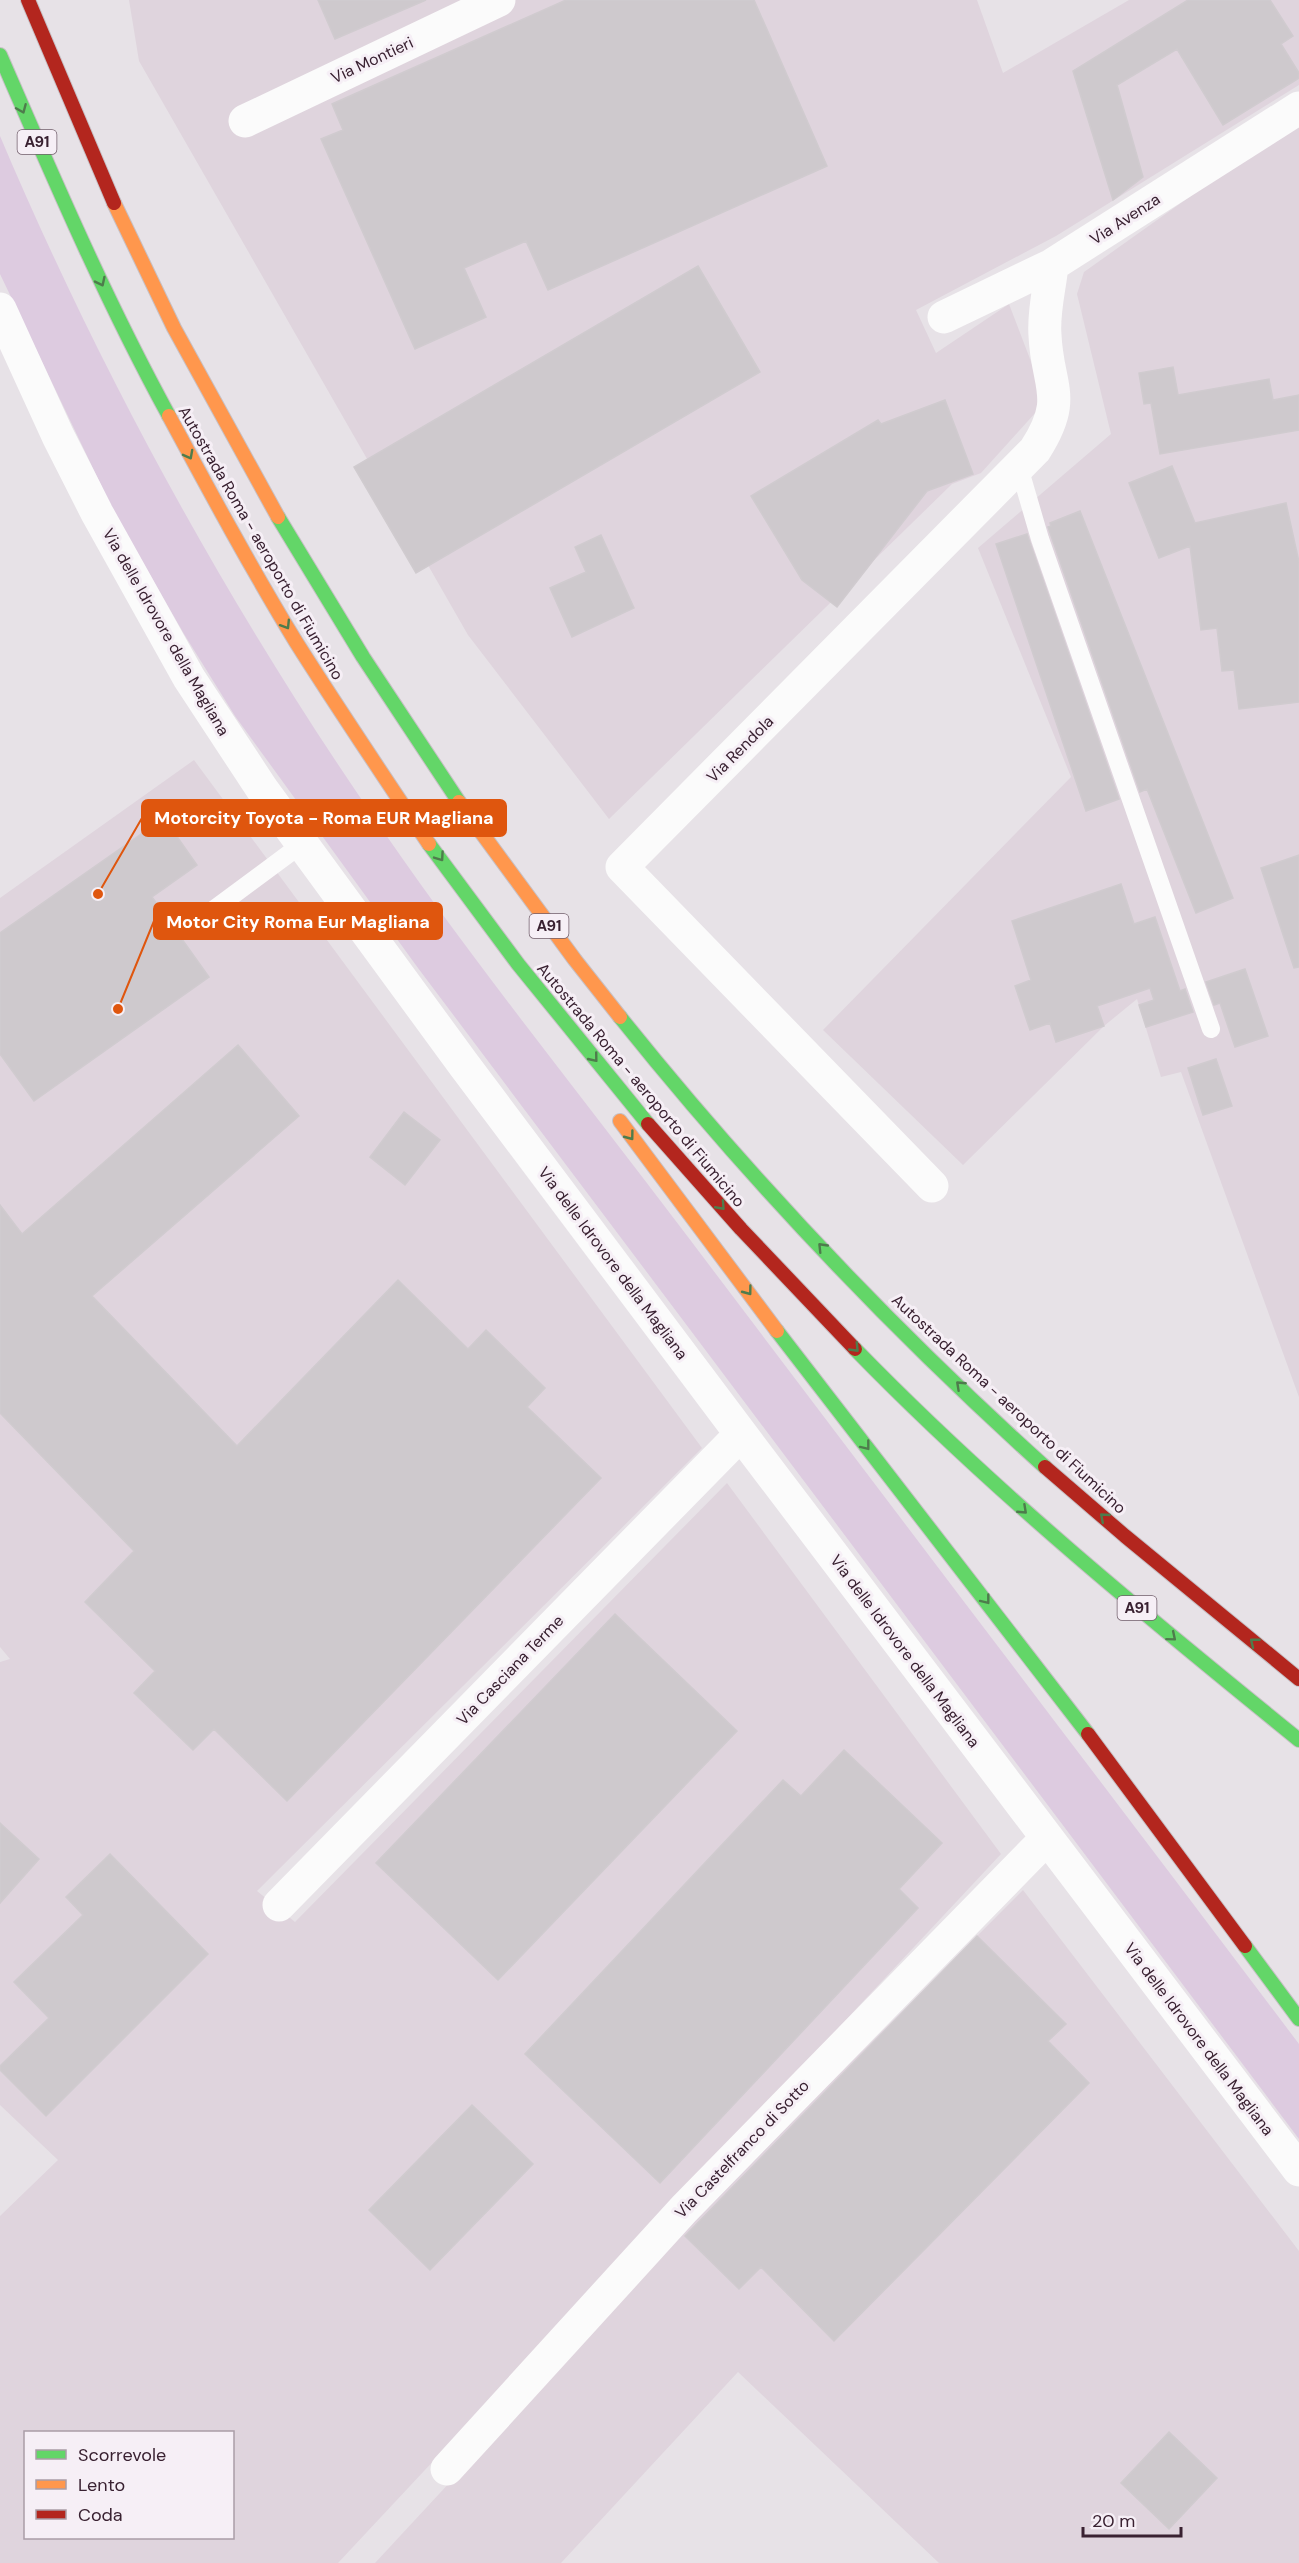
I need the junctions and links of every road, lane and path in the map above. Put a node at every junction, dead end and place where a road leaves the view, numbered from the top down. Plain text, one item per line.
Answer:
1 (28, 0) edge
2 (500, 0) edge
3 (0, 55) edge
4 (1299, 108) edge
5 (245, 121) dead end
6 (1052, 265) junction
7 (0, 309) edge
8 (944, 317) dead end
9 (1019, 467) junction
10 (302, 844) junction
11 (209, 913) dead end
12 (518, 964) junction
13 (1211, 1029) dead end
14 (584, 1067) dead end
15 (609, 1105) dead end
16 (932, 1186) dead end
17 (741, 1434) junction
18 (1299, 1678) edge
19 (1299, 1740) edge
20 (1047, 1838) junction
21 (279, 1905) dead end
22 (1299, 2019) edge
23 (1299, 2170) edge
24 (447, 2469) dead end

18 -> 1 highway, Autostrada Roma - aeroporto di Fiumicino / A91
2 - 5 street, Via Montieri
3 -> 12 highway, Autostrada Roma - aeroporto di Fiumicino / A91
4 - 6 street, Via Avenza
6 - 8 street, Via Avenza
6 - 9 street, Via Rendola
7 - 10 street, Via delle Idrovore della Magliana
9 - 13 lane
9 - 16 street, Via Rendola
10 - 11 lane
10 - 17 street, Via delle Idrovore della Magliana
12 - 14 highway
12 -> 19 highway, Autostrada Roma - aeroporto di Fiumicino / A91
15 -> 22 highway
17 - 20 street, Via delle Idrovore della Magliana
17 - 21 street, Via Casciana Terme
20 - 23 street, Via delle Idrovore della Magliana
20 - 24 street, Via Castelfranco di Sotto

